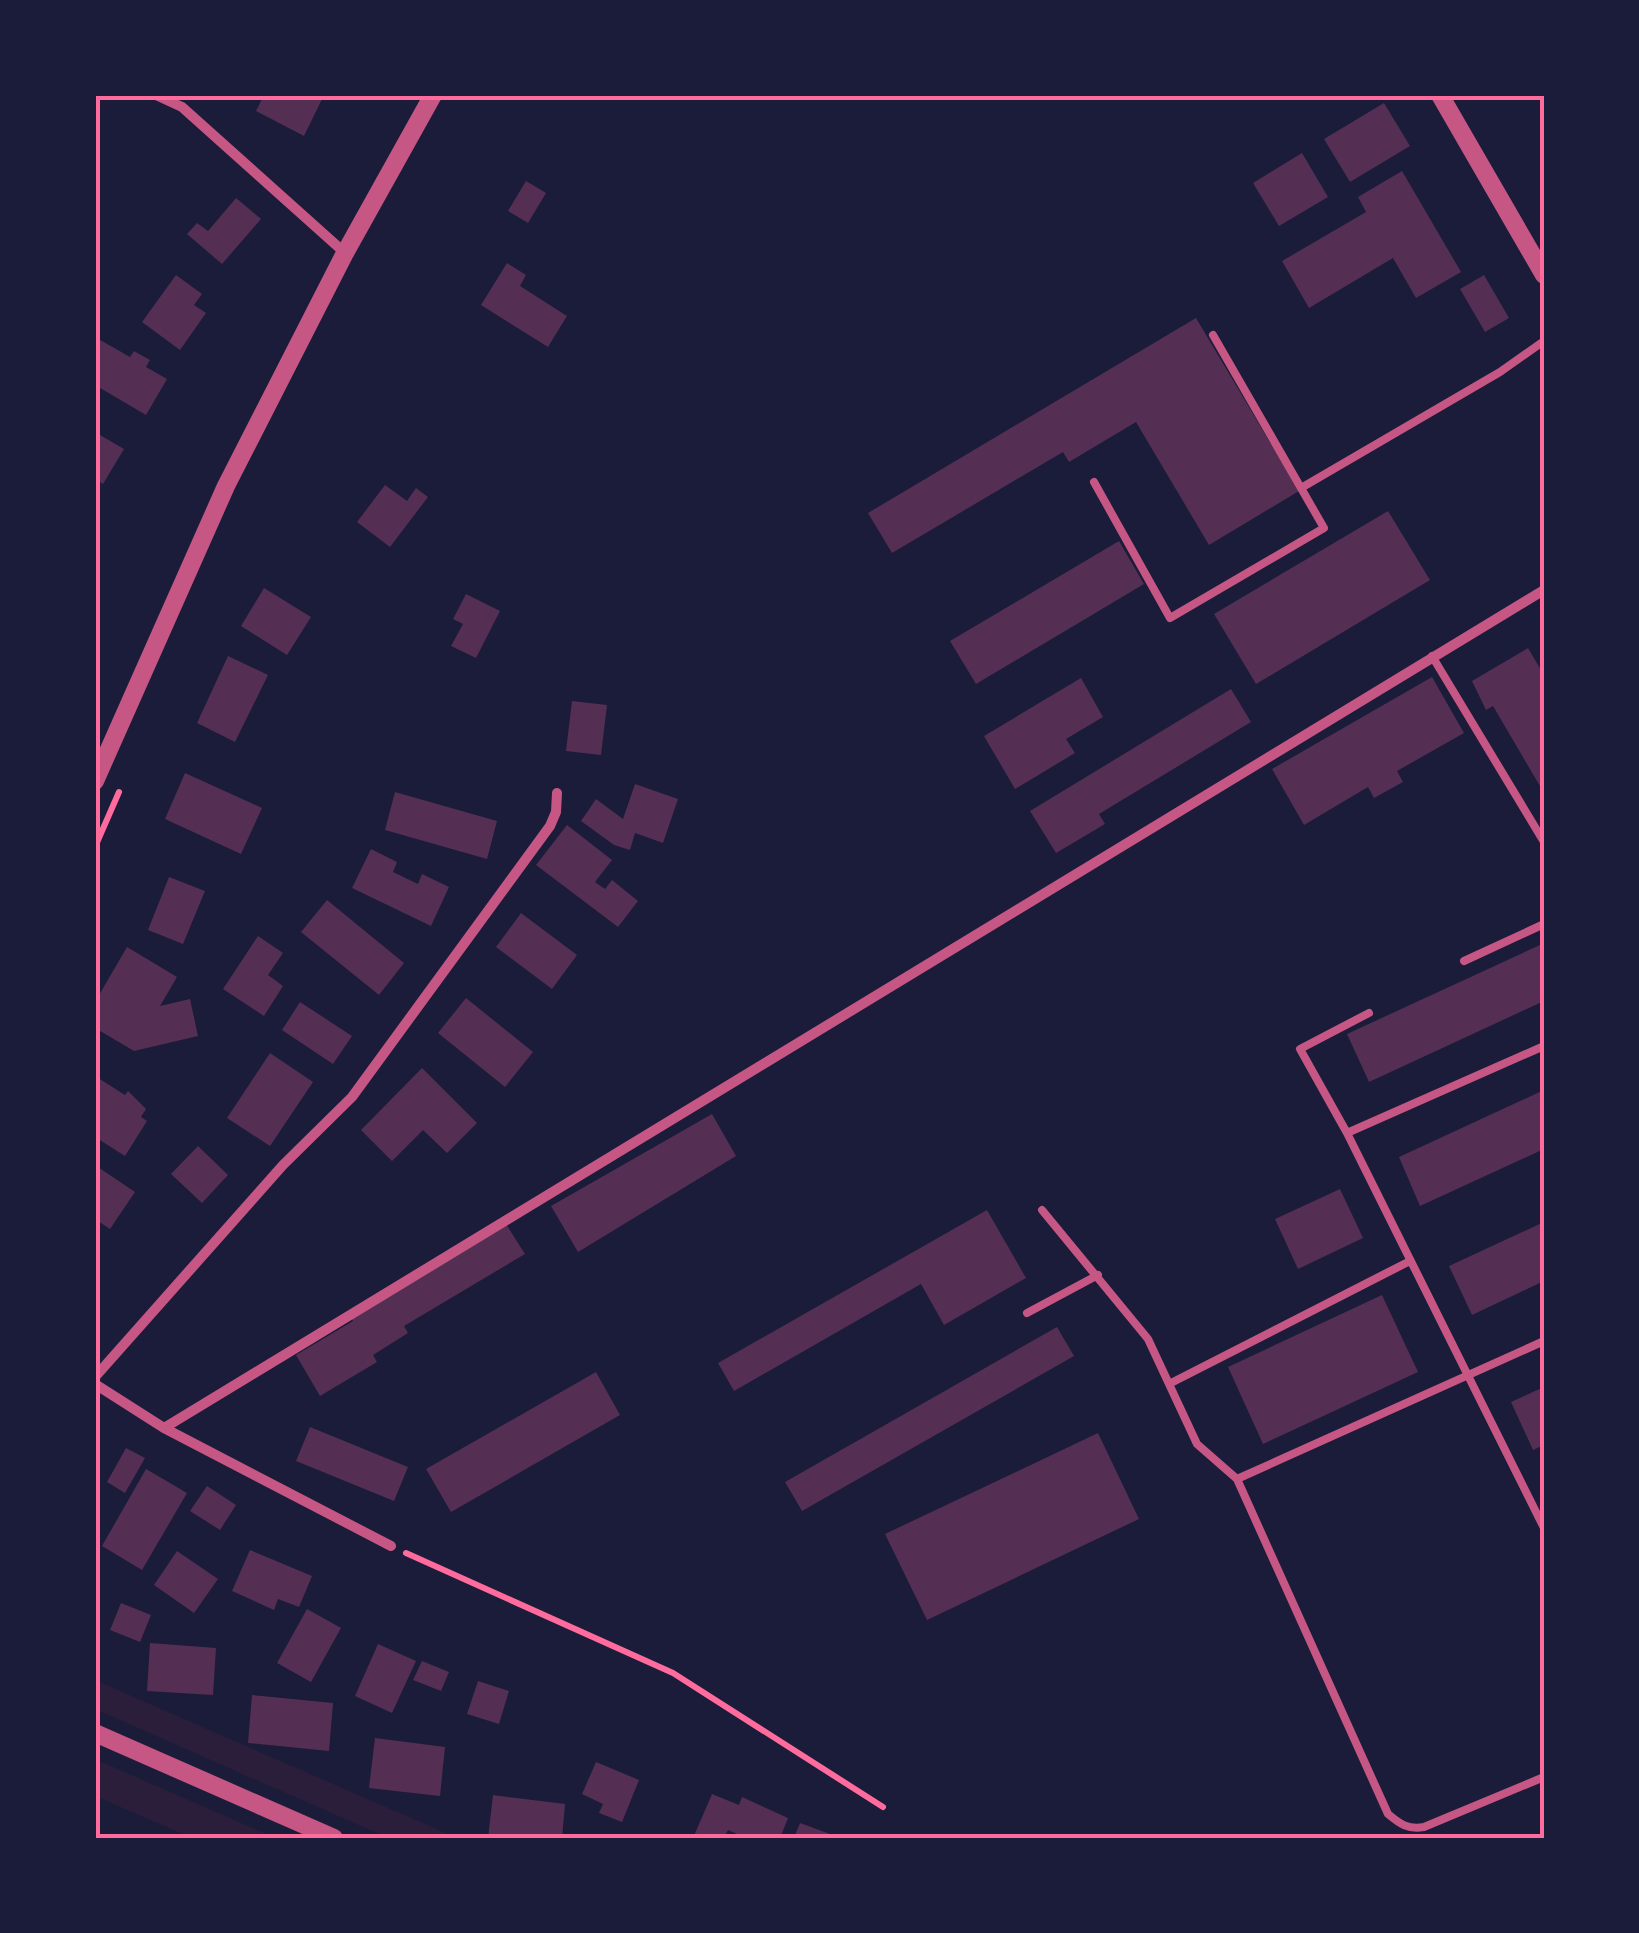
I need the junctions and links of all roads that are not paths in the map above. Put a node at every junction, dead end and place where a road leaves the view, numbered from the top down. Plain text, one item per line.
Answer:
1 (156, 95) edge
2 (433, 95) edge
3 (1440, 95) edge
4 (346, 252) junction
5 (1544, 275) edge
6 (1212, 335) dead end
7 (1544, 341) edge
8 (1094, 482) dead end
9 (1300, 488) junction
10 (1544, 590) edge
11 (1432, 656) junction
12 (95, 781) edge
13 (557, 793) dead end
14 (1544, 842) edge
15 (1544, 924) edge
16 (1464, 961) dead end
17 (1370, 1013) dead end
18 (1544, 1046) edge
19 (1347, 1133) junction
20 (1042, 1210) dead end
21 (1410, 1261) junction
22 (1098, 1275) junction
23 (1027, 1313) dead end
24 (1544, 1341) edge
25 (1469, 1376) junction
26 (95, 1380) edge
27 (1169, 1384) junction
28 (164, 1428) junction
29 (1238, 1479) junction
30 (1544, 1528) edge
31 (391, 1546) road end
32 (95, 1733) edge
33 (1541, 1778) edge
34 (1544, 1792) edge
35 (334, 1838) edge

1 - 4 street
2 - 4 street
3 - 5 street
4 - 12 street
6 - 9 lane
7 - 9 lane
8 - 9 lane
10 - 11 street
11 - 14 lane
11 - 28 street
13 - 26 street
15 - 16 lane
17 - 19 lane
18 - 19 lane
19 - 21 lane
20 - 22 lane
21 - 25 lane
21 - 27 lane
22 - 23 lane
22 - 27 lane
24 - 25 lane
25 - 29 lane
25 - 30 lane
26 - 28 street
27 - 29 lane
28 - 31 street
29 - 33 lane
32 - 35 street
33 - 34 lane

